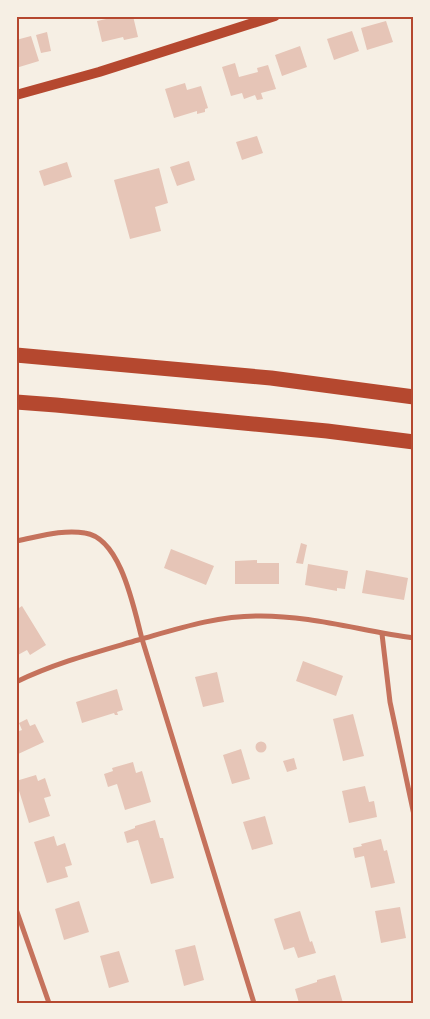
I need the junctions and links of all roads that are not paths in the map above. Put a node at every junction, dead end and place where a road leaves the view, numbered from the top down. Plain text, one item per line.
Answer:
1 (275, 16) edge
2 (16, 95) edge
3 (16, 355) edge
4 (414, 397) edge
5 (16, 402) edge
6 (414, 442) edge
7 (16, 541) edge
8 (382, 634) junction
9 (414, 638) edge
10 (142, 639) junction
11 (16, 682) edge
12 (414, 815) edge
13 (16, 910) edge
14 (49, 1003) edge
15 (254, 1003) edge

1 - 2 main road
3 - 4 highway
5 - 6 highway
7 - 10 street
8 - 9 street
8 - 10 street
8 - 12 street
10 - 11 street
10 - 15 street
13 - 14 street

